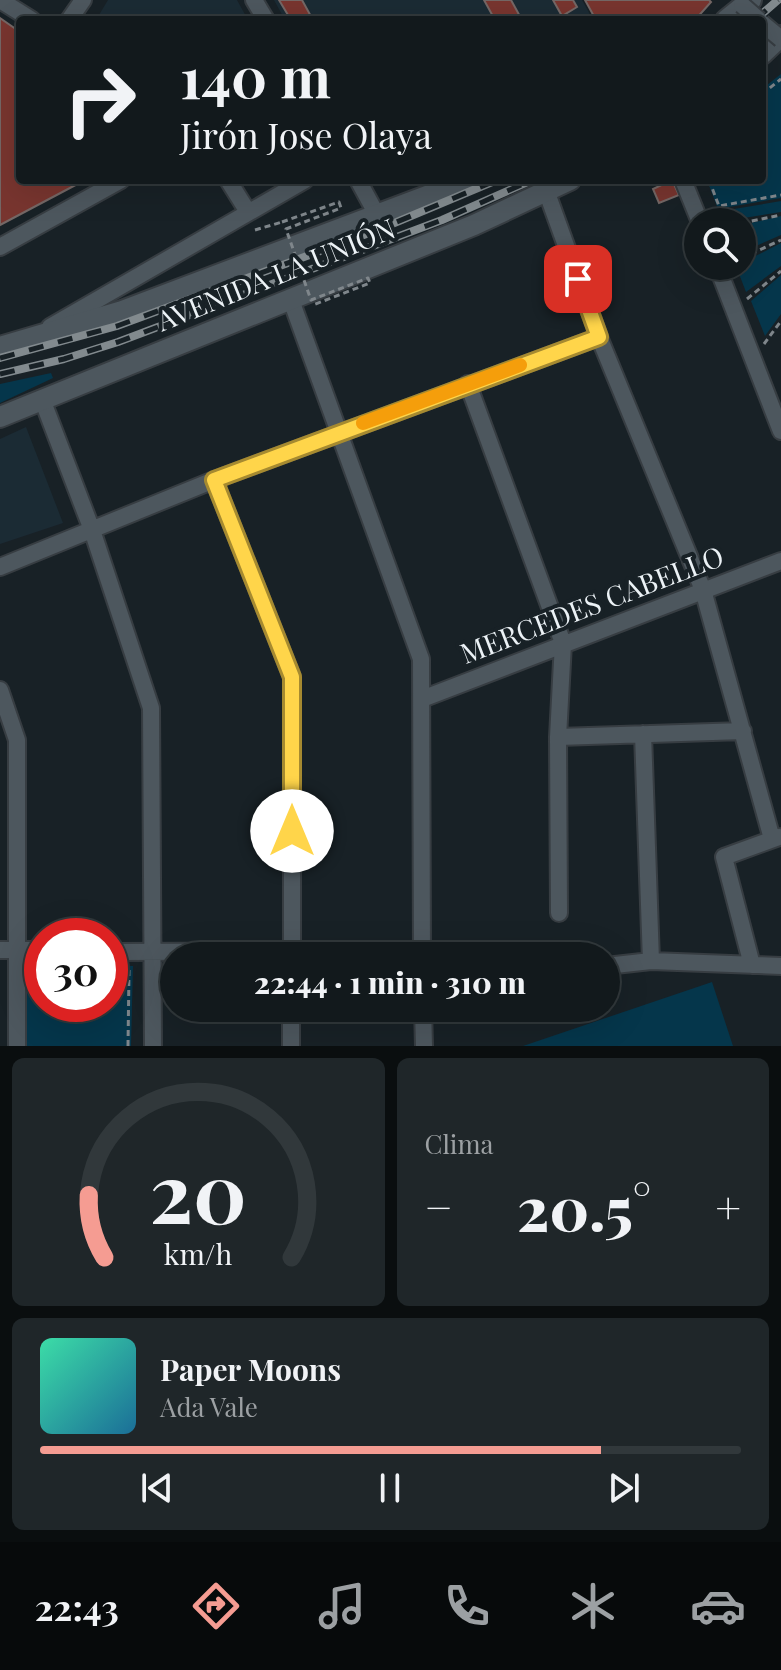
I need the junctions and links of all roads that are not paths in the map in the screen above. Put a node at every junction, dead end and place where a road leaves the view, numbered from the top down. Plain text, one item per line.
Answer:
1 (0, 0) edge
2 (26, 16) edge
3 (114, 184) edge
4 (231, 184) edge
5 (298, 184) edge
6 (360, 184) edge
7 (458, 184) edge
8 (563, 184) edge
9 (685, 184) edge
10 (547, 193) junction
11 (694, 208) edge
12 (252, 210) junction
13 (377, 215) junction
14 (0, 247) edge
15 (722, 280) edge
16 (291, 300) junction
17 (599, 337) junction
18 (32, 338) junction
19 (0, 347) edge
20 (468, 384) junction
21 (42, 399) junction
22 (0, 417) edge
23 (781, 431) edge
24 (340, 432) junction
25 (214, 480) junction
26 (92, 530) junction
27 (781, 561) edge
28 (0, 567) edge
29 (703, 590) junction
30 (563, 643) junction
31 (0, 690) edge
32 (422, 699) junction
33 (743, 731) junction
34 (643, 734) junction
35 (558, 737) junction
36 (776, 838) edge
37 (559, 913) dead end
38 (292, 942) edge
39 (422, 942) edge
40 (0, 950) edge
41 (19, 950) junction
42 (24, 950) edge
43 (128, 952) edge
44 (154, 953) junction
45 (160, 953) edge
46 (651, 961) junction
47 (620, 964) edge
48 (752, 965) junction
49 (781, 966) edge
50 (291, 1022) edge
51 (423, 1022) edge
52 (17, 1046) edge
53 (153, 1046) edge
54 (291, 1046) edge
55 (424, 1046) edge

1 - 2 street
3 - 14 street
4 - 12 street
5 - 12 street
6 - 13 street
7 - 13 street, AVENIDA LA UNIÓN
8 - 10 street, AVENIDA LA UNIÓN
9 - 11 street
10 - 16 street, AVENIDA LA UNIÓN
10 - 17 street
12 - 18 street
13 - 18 street, AVENIDA LA UNIÓN
15 - 23 street
16 - 21 street, AVENIDA LA UNIÓN
16 - 24 street
17 - 20 street
17 - 29 street
18 - 19 street, AVENIDA LA UNIÓN
20 - 24 street
20 - 30 street
21 - 22 street, AVENIDA LA UNIÓN
21 - 26 street
24 - 25 street
24 - 32 street
25 - 26 street
25 - 38 street
26 - 28 street
26 - 44 street
27 - 29 street, MERCEDES CABELLO
29 - 30 street, MERCEDES CABELLO
29 - 33 street
30 - 32 street, MERCEDES CABELLO
30 - 35 street
31 - 41 street
32 - 39 street
33 - 34 street
33 - 36 street
34 - 35 street
34 - 46 street
35 - 37 street
36 - 48 street
40 - 41 street
41 - 42 street
41 - 52 street
43 - 44 street
44 - 45 street
44 - 53 street
46 - 47 street
46 - 48 street
48 - 49 street
50 - 54 street
51 - 55 street

